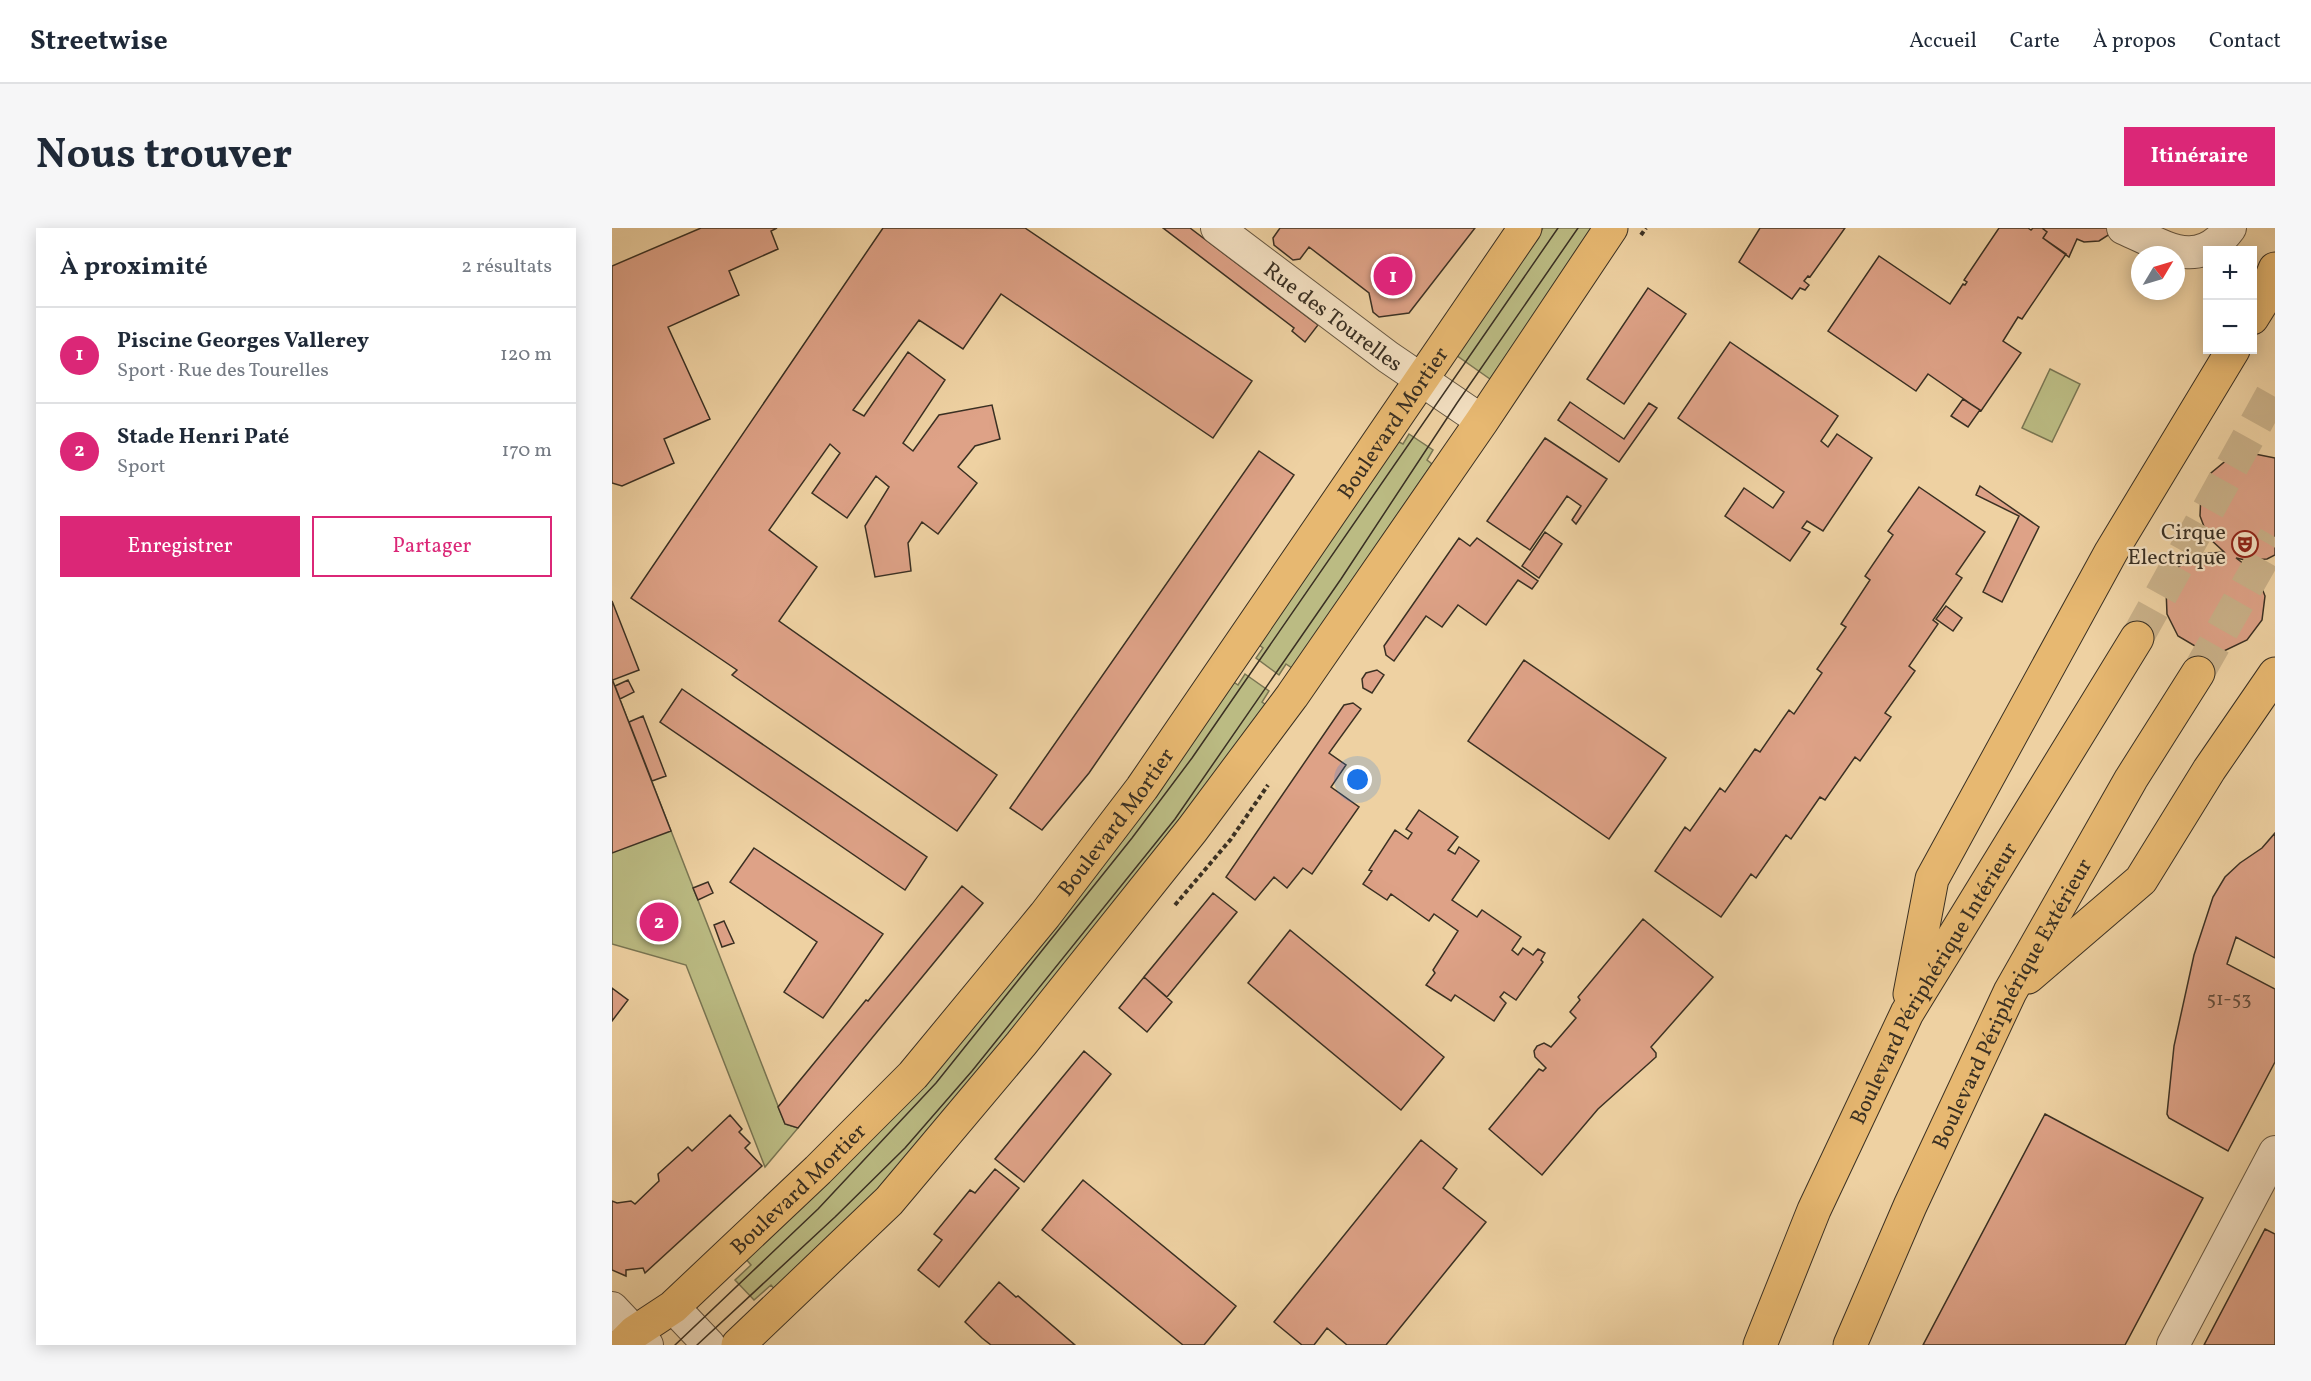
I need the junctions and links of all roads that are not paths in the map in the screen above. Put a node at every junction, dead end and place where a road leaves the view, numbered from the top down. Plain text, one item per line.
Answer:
1 (1217, 228) edge
2 (1525, 228) edge
3 (1611, 228) edge
4 (2122, 228) edge
5 (2230, 228) edge
6 (2275, 269) edge
7 (2257, 311) edge
8 (2231, 354) edge
9 (1423, 381) junction
10 (1482, 421) junction
11 (2138, 638) tunnel mouth
12 (2198, 674) tunnel mouth
13 (2275, 674) edge
14 (2010, 992) junction
15 (1907, 1013) junction
16 (2275, 1152) edge
17 (2264, 1197) edge
18 (673, 1307) junction
19 (612, 1308) edge
20 (635, 1341) edge
21 (709, 1345) edge
22 (738, 1345) edge
23 (1760, 1345) edge
24 (1850, 1345) edge
25 (2173, 1345) edge

1 - 9 street, Rue des Tourelles
2 - 9 main road, Boulevard Mortier
3 - 10 main road
4 - 5 street
6 - 7 main road
8 - 15 main road
9 - 10 street, Rue des Tourelles
9 - 18 main road, Boulevard Mortier
10 - 22 main road
11 - 15 main road, Boulevard Périphérique Intérieur
12 - 14 main road, Boulevard Périphérique Extérieur
13 - 14 main road
14 - 24 main road, Boulevard Périphérique Extérieur
15 - 23 main road, Boulevard Périphérique Intérieur
16 - 17 street
17 - 25 street
18 - 20 main road, Boulevard Mortier
18 - 21 street
19 - 20 street

